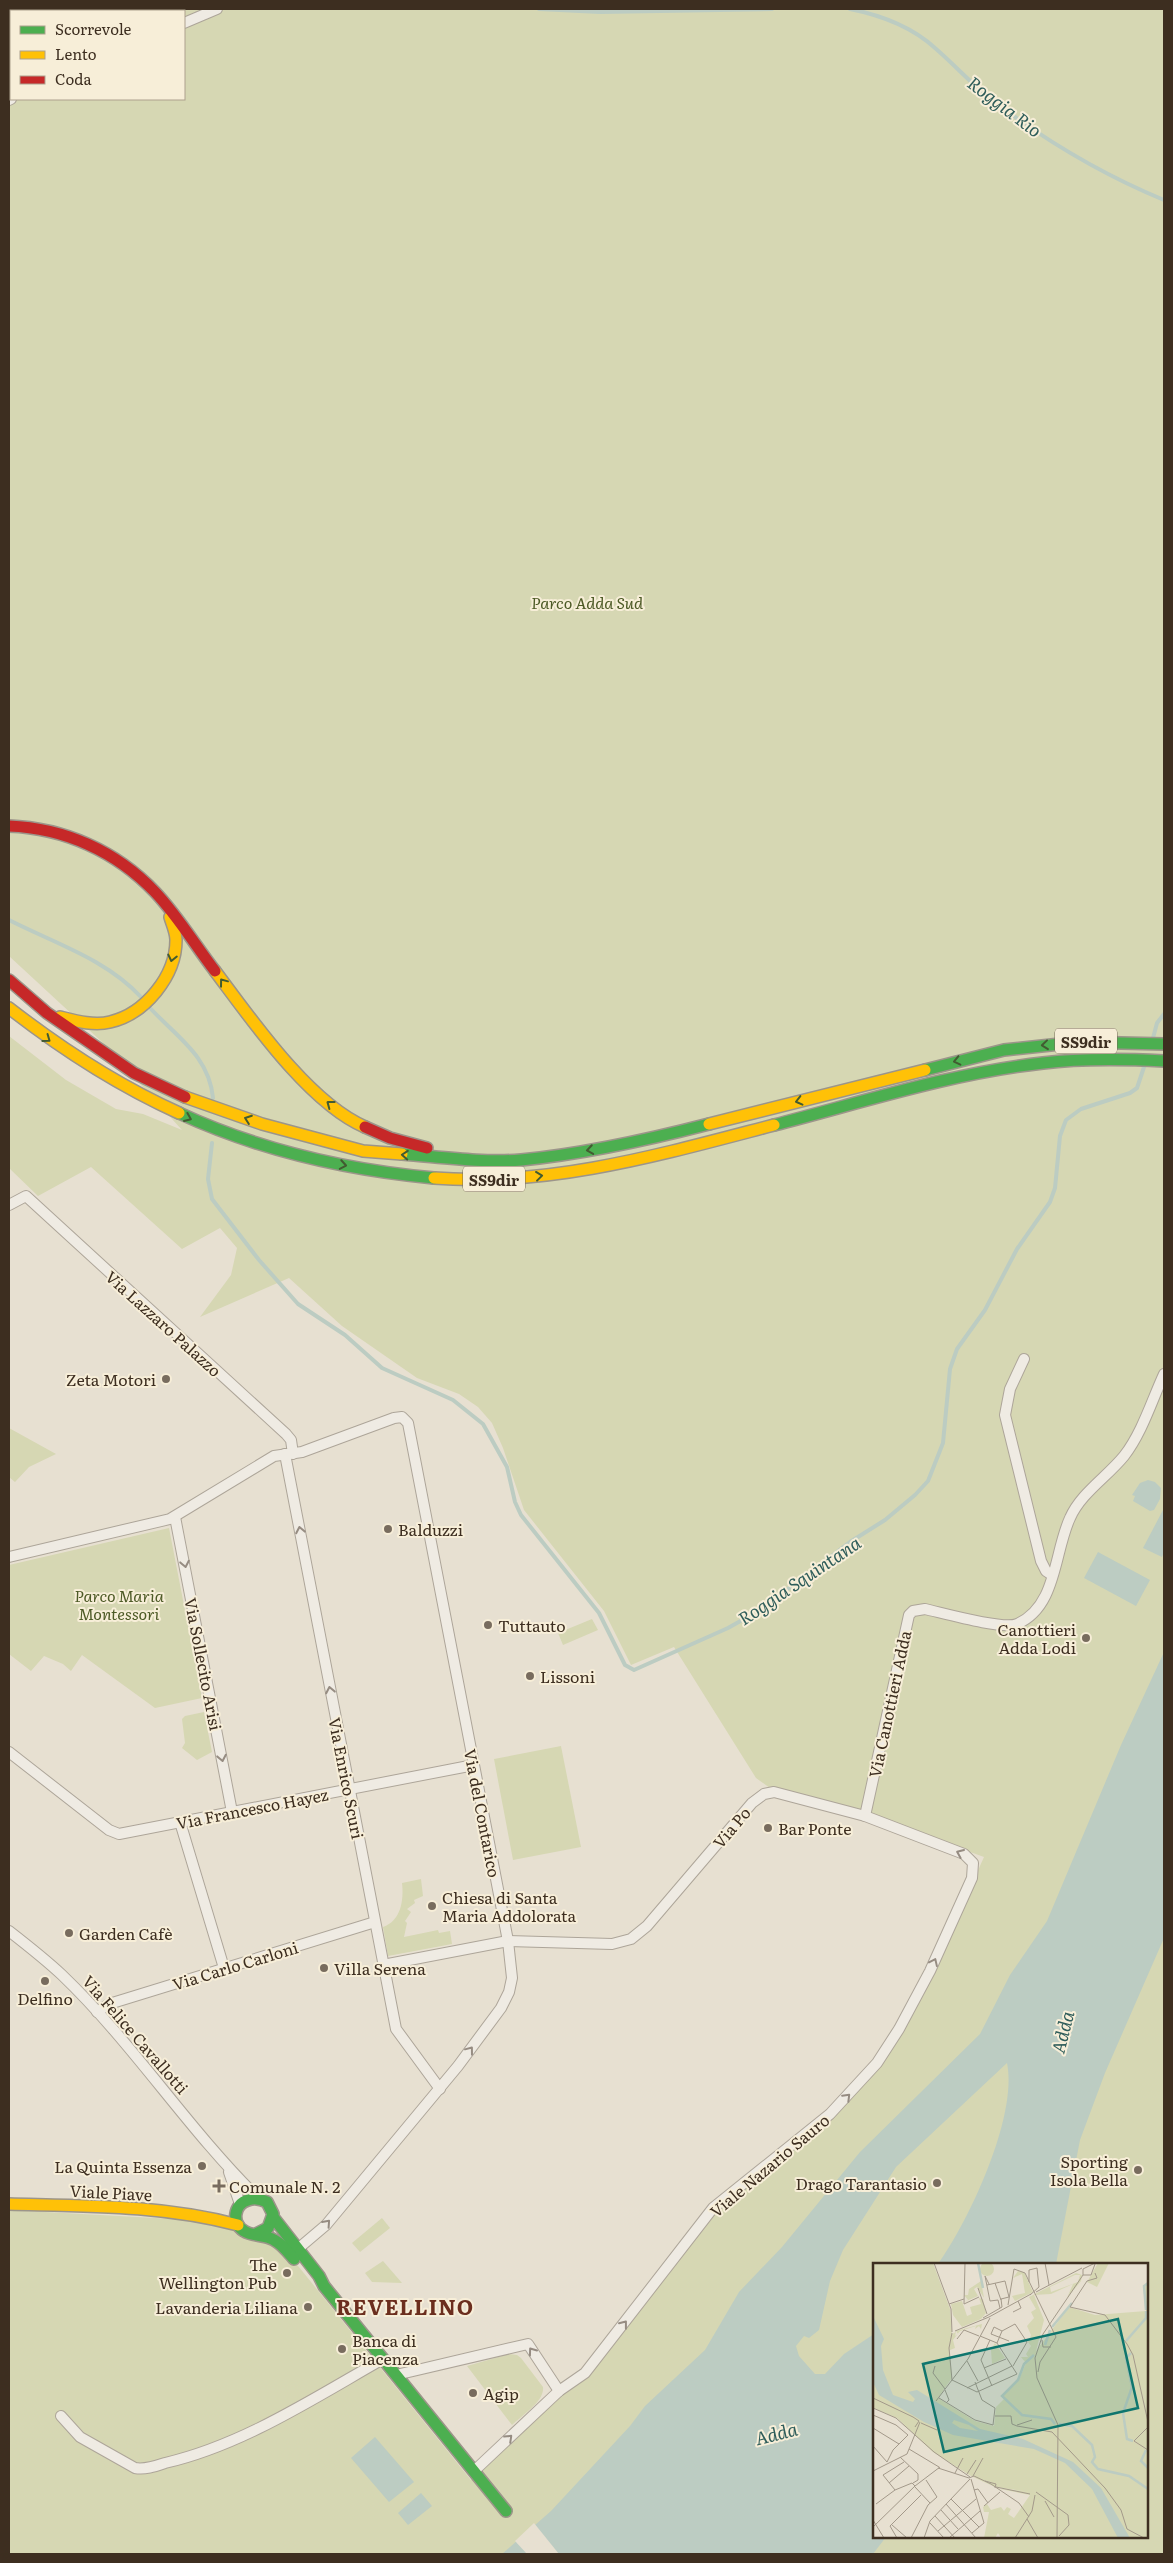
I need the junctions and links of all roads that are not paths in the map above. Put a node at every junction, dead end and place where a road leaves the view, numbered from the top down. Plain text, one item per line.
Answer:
1 (217, 9) edge
2 (185, 23) edge
3 (9, 826) edge
4 (169, 911) junction
5 (9, 980) edge
6 (9, 1008) edge
7 (47, 1013) junction
8 (1156, 1043) edge
9 (1164, 1061) edge
10 (472, 1160) junction
11 (9, 1205) edge
12 (1024, 1359) dead end
13 (1164, 1374) edge
14 (289, 1454) junction
15 (175, 1516) junction
16 (9, 1557) edge
17 (1052, 1575) junction
18 (9, 1752) edge
19 (474, 1765) junction
20 (349, 1789) junction
21 (232, 1812) junction
22 (865, 1816) junction
23 (180, 1822) junction
24 (974, 1867) joint
25 (375, 1922) junction
26 (9, 1931) edge
27 (508, 1941) junction
28 (383, 1965) junction
29 (224, 1968) junction
30 (97, 2012) junction
31 (440, 2089) junction
32 (228, 2168) junction
33 (257, 2197) junction
34 (9, 2204) edge
35 (238, 2208) junction
36 (212, 2217) junction
37 (273, 2217) junction
38 (238, 2225) junction
39 (256, 2234) junction
40 (294, 2252) junction
41 (383, 2359) junction
42 (396, 2374) junction
43 (559, 2391) junction
44 (61, 2416) dead end
45 (474, 2471) junction
46 (506, 2511) dead end

1 - 2 street
3 - 4 main road
4 -> 7 main road
10 -> 4 main road
5 - 7 main road, SS9dir
6 -> 9 main road, SS9dir
10 -> 7 main road, SS9dir
8 -> 10 main road, SS9dir
11 - 14 street, Via Lazzaro Palazzo
12 - 17 street
13 - 17 street
14 - 15 street
14 - 19 street, Via del Contarico
20 -> 14 street, Via Enrico Scuri
15 - 16 street
15 -> 21 street, Via Sollecito Arisi
17 - 22 street, Via Canottieri Adda
18 - 23 street, Via Francesco Hayez
19 - 20 street, Via Francesco Hayez
19 - 27 street, Via del Contarico
20 - 21 street, Via Francesco Hayez
20 - 25 street, Via Enrico Scuri
21 - 23 street, Via Francesco Hayez
24 -> 22 street, Via Po
22 - 27 street, Via Po
23 - 29 street
43 -> 24 street, Viale Nazario Sauro
25 - 28 street, Via Enrico Scuri
25 - 29 street, Via Carlo Carloni
26 - 30 street, Via Felice Cavallotti
27 - 28 street, Via Po
31 -> 27 street, Via del Contarico
28 - 31 street, Via Enrico Scuri
29 - 30 street, Via Carlo Carloni
30 - 32 street, Via Felice Cavallotti
40 -> 31 street, Via del Contarico
32 - 33 street, Via Felice Cavallotti
32 - 35 street, Via Felice Cavallotti
33 - 35 main road
33 - 37 main road
34 - 36 main road, Viale Piave
35 - 36 main road, Viale Piave
35 - 38 main road
36 - 38 main road, Viale Piave
37 - 39 main road
37 - 40 main road
38 - 39 main road
39 - 40 main road
40 - 41 main road
41 - 42 main road
41 - 44 street
43 -> 42 street
42 - 45 main road
45 -> 43 street, Viale Nazario Sauro
45 - 46 main road

